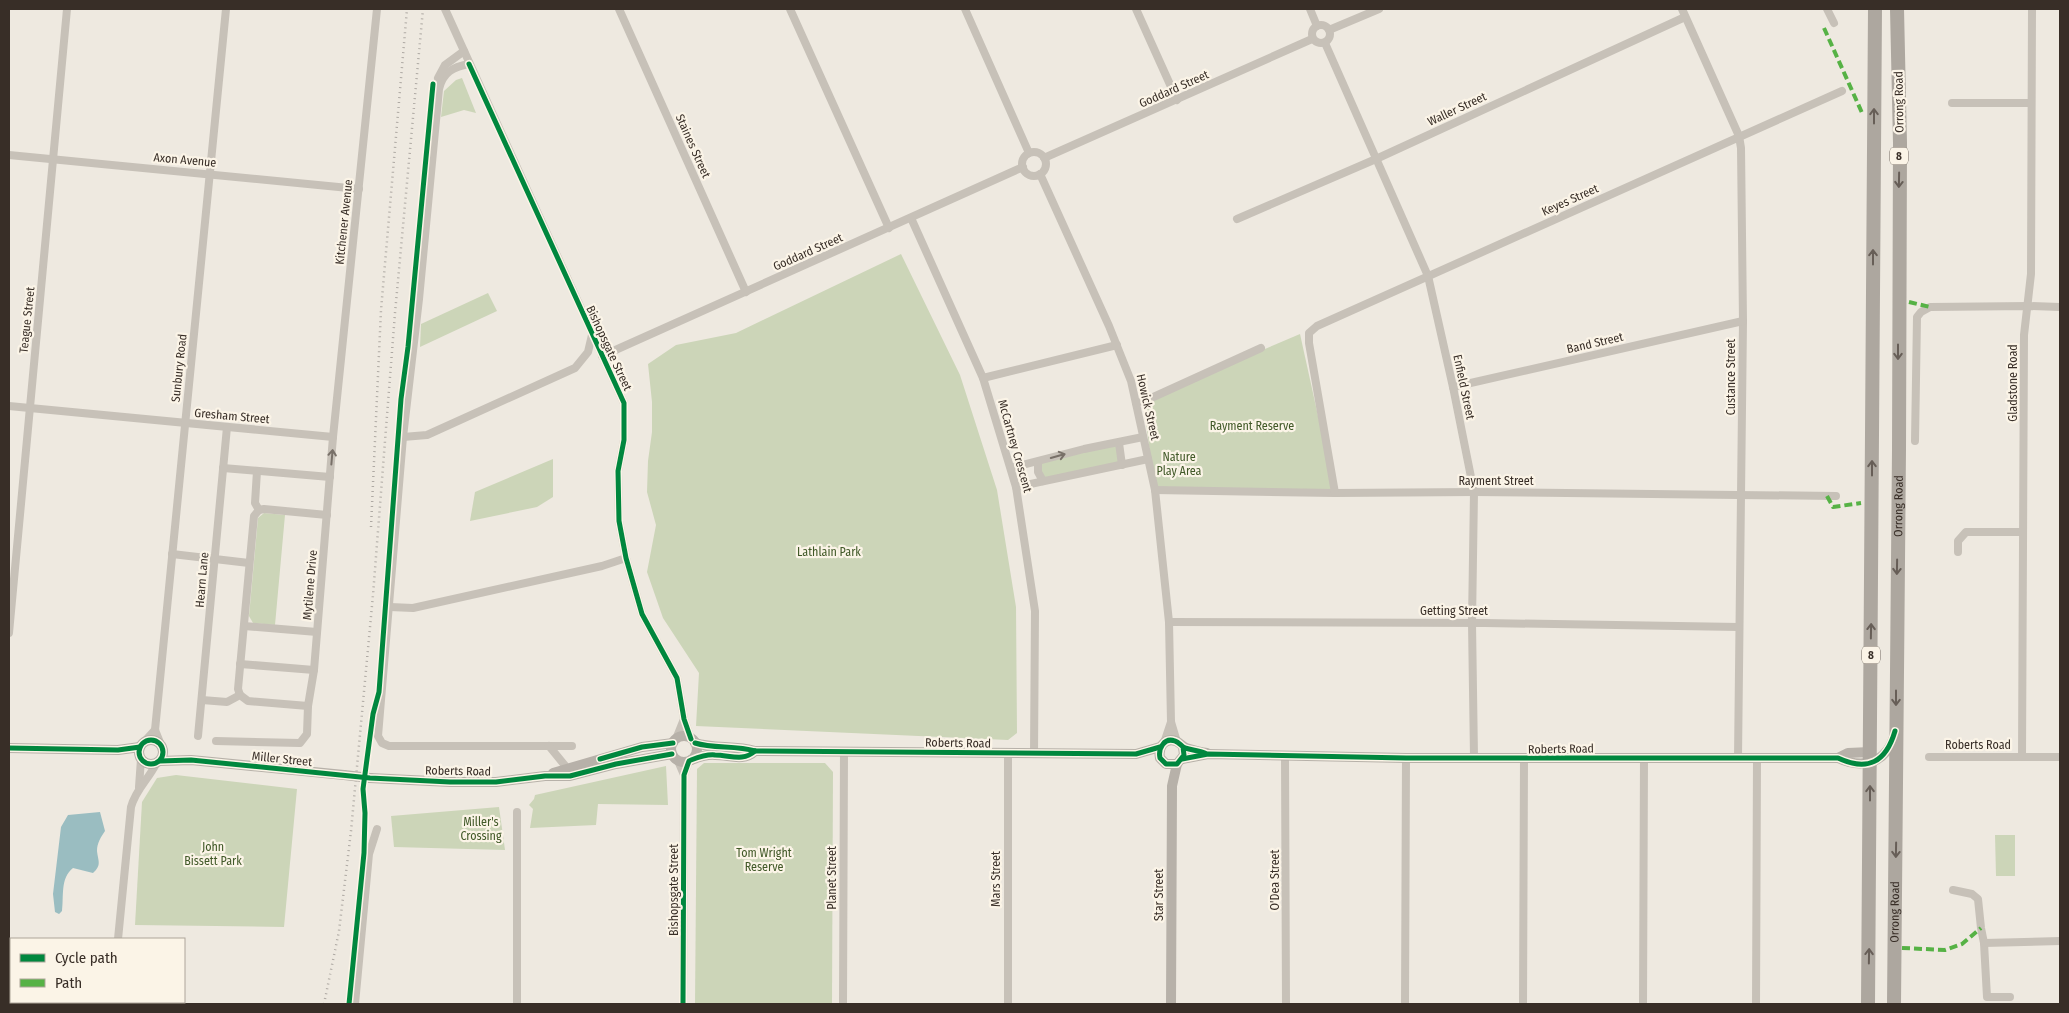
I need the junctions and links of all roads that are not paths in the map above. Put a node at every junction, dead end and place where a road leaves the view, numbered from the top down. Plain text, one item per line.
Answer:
1 (67, 9) edge
2 (226, 9) edge
3 (377, 9) edge
4 (445, 9) edge
5 (619, 9) edge
6 (790, 9) edge
7 (964, 9) edge
8 (1136, 9) edge
9 (1310, 9) edge
10 (1379, 9) edge
11 (1827, 9) edge
12 (1875, 9) edge
13 (1897, 9) edge
14 (2032, 9) edge
15 (1683, 13) edge
16 (1834, 23) dead end
17 (1317, 26) junction
18 (1329, 30) junction
19 (1312, 38) junction
20 (1325, 43) junction
21 (464, 51) junction
22 (469, 64) junction
23 (1842, 91) dead end
24 (1177, 100) junction
25 (1952, 103) dead end
26 (2031, 103) junction
27 (436, 109) junction
28 (1739, 136) junction
29 (1029, 153) junction
30 (9, 155) edge
31 (1044, 158) junction
32 (1376, 158) junction
33 (54, 159) junction
34 (1022, 167) junction
35 (209, 174) junction
36 (1040, 174) junction
37 (359, 189) junction
38 (911, 218) junction
39 (1238, 218) dead end
40 (890, 228) junction
41 (1428, 276) junction
42 (746, 292) junction
43 (2029, 306) junction
44 (2060, 307) edge
45 (1743, 321) junction
46 (592, 335) junction
47 (1118, 345) junction
48 (1261, 348) dead end
49 (602, 356) junction
50 (983, 378) junction
51 (1453, 387) junction
52 (1136, 403) junction
53 (9, 406) edge
54 (30, 408) junction
55 (185, 423) junction
56 (227, 427) junction
57 (333, 437) junction
58 (403, 437) junction
59 (1143, 437) junction
60 (1915, 441) dead end
61 (1119, 443) junction
62 (1148, 459) junction
63 (1038, 462) junction
64 (1122, 465) junction
65 (223, 468) junction
66 (1010, 468) junction
67 (257, 471) junction
68 (330, 478) junction
69 (1043, 481) junction
70 (1016, 487) junction
71 (1155, 490) junction
72 (1474, 492) junction
73 (1335, 494) junction
74 (1741, 495) junction
75 (1836, 496) dead end
76 (259, 510) junction
77 (327, 515) junction
78 (2023, 532) junction
79 (1958, 552) dead end
80 (172, 554) junction
81 (626, 558) junction
82 (215, 559) junction
83 (249, 563) junction
84 (390, 607) junction
85 (1169, 622) junction
86 (1472, 623) junction
87 (244, 626) junction
88 (1739, 627) junction
89 (318, 632) junction
90 (9, 633) edge
91 (240, 664) junction
92 (314, 670) junction
93 (240, 695) junction
94 (202, 700) junction
95 (308, 706) junction
96 (684, 719) junction
97 (1171, 722) junction
98 (154, 730) junction
99 (1895, 731) junction
100 (307, 734) joint
101 (198, 736) dead end
102 (216, 741) dead end
103 (674, 741) junction
104 (693, 741) junction
105 (1180, 744) junction
106 (1162, 745) junction
107 (549, 746) junction
108 (572, 746) dead end
109 (9, 748) edge
110 (142, 751) junction
111 (755, 752) junction
112 (844, 752) junction
113 (1008, 754) junction
114 (1034, 754) junction
115 (1136, 754) junction
116 (1208, 754) junction
117 (160, 756) junction
118 (1286, 756) junction
119 (1474, 757) junction
120 (1929, 757) dead end
121 (2022, 757) junction
122 (2060, 757) edge
123 (1406, 758) junction
124 (1644, 758) junction
125 (1738, 758) junction
126 (1870, 758) junction
127 (683, 759) junction
128 (1524, 759) junction
129 (1757, 759) junction
130 (1180, 762) junction
131 (1164, 763) junction
132 (567, 768) junction
133 (545, 776) junction
134 (370, 778) joint
135 (1172, 786) junction
136 (139, 787) junction
137 (516, 812) dead end
138 (377, 830) dead end
139 (1953, 890) dead end
140 (118, 938) edge
141 (2060, 941) edge
142 (1984, 943) junction
143 (2010, 997) dead end
144 (1987, 1001) edge
145 (355, 1004) edge
146 (517, 1004) edge
147 (683, 1004) edge
148 (843, 1004) edge
149 (1008, 1004) edge
150 (1171, 1004) edge
151 (1286, 1004) edge
152 (1405, 1004) edge
153 (1523, 1004) edge
154 (1643, 1004) edge
155 (1756, 1004) edge
156 (1868, 1004) edge
157 (1894, 1004) edge

1 - 33 street, Teague Street
2 - 35 street, Sunbury Road
3 - 37 street, Kitchener Avenue
4 - 21 street, Bishopsgate Street
5 - 42 street, Staines Street
6 - 40 street
7 - 29 street
8 - 24 street
9 - 17 street
10 - 18 street
11 - 16 street
126 -> 12 highway, Orrong Road / 8
13 -> 99 highway, Orrong Road / 8
14 - 26 street, Gladstone Road
15 - 28 street, Custance Street
15 - 32 street, Waller Street
17 - 18 street
17 - 19 street
18 - 20 street
19 - 20 street
19 - 24 street, Goddard Street
20 - 32 street, Enfield Street
21 - 22 street, Bishopsgate Street
21 - 27 street
22 - 27 street
22 - 46 street, Bishopsgate Street
23 - 28 street, Keyes Street
24 - 31 street, Goddard Street
25 - 26 street
26 - 43 street, Gladstone Road
27 - 58 street
28 - 41 street, Keyes Street
28 - 45 street, Custance Street
29 - 31 street
29 - 34 street
30 - 33 street, Axon Avenue
31 - 36 street
32 - 39 street, Waller Street
32 - 41 street, Enfield Street
33 - 35 street, Axon Avenue
33 - 54 street, Teague Street
34 - 36 street
34 - 38 street, Goddard Street
35 - 37 street, Axon Avenue
35 - 55 street, Sunbury Road
36 - 47 street, Howick Street
37 - 57 street, Kitchener Avenue
38 - 40 street, Goddard Street
38 - 50 street, McCartney Crescent
40 - 42 street, Goddard Street
41 - 51 street, Enfield Street
41 - 73 street, Keyes Street
42 - 49 street, Goddard Street
43 - 44 street
43 - 60 street
43 - 78 street, Gladstone Road
45 - 51 street, Band Street
45 - 74 street, Custance Street
46 - 49 street, Bishopsgate Street
46 - 58 street
47 - 50 street
47 - 52 street, Howick Street
48 - 52 street
49 - 81 street, Bishopsgate Street
50 - 66 street, McCartney Crescent
51 - 72 street, Enfield Street
52 - 59 street, Howick Street
53 - 54 street, Gresham Street
54 - 55 street, Gresham Street
54 - 90 street, Teague Street
55 - 56 street, Gresham Street
55 - 80 street, Sunbury Road
56 - 57 street, Gresham Street
56 - 65 street, Hearn Lane
68 -> 57 street, Mytilene Drive
58 - 84 street
59 - 61 street
59 - 62 street, Howick Street
63 -> 61 street
61 - 64 street
62 - 64 street
62 - 71 street, Howick Street
63 - 66 street
63 - 69 street
64 - 69 street
65 - 67 street
65 - 82 street, Hearn Lane
66 - 70 street, McCartney Crescent
67 - 68 street
67 - 76 street
68 - 77 street, Mytilene Drive
69 - 70 street
70 - 114 street, McCartney Crescent
71 - 73 street, Rayment Street
71 - 85 street, Howick Street
72 - 73 street, Rayment Street
72 - 74 street, Rayment Street
72 - 86 street, Enfield Street
74 - 75 street, Rayment Street
74 - 88 street, Custance Street
76 - 77 street
76 - 83 street
77 - 89 street, Mytilene Drive
78 - 79 street
78 - 121 street, Gladstone Road
80 - 82 street
80 - 98 street, Sunbury Road
81 - 84 street
81 - 96 street, Bishopsgate Street
82 - 83 street
82 - 94 street, Hearn Lane
83 - 87 street
84 - 107 street, Roberts Road
85 - 86 street, Getting Street
85 - 97 street, Howick Street
86 - 88 street, Getting Street
86 - 119 street, Enfield Street
87 - 89 street
87 - 91 street
88 - 125 street, Custance Street
89 - 92 street, Mytilene Drive
91 - 92 street
91 - 93 street
92 - 95 street, Mytilene Drive
93 - 94 street
93 - 95 street
94 - 101 street, Hearn Lane
95 - 100 street, Mytilene Drive
96 - 103 street
96 - 104 street, Bishopsgate Street
97 - 105 street, Howick Street
97 - 106 street, Howick Street
98 - 110 street
98 - 117 street, Sunbury Road
99 - 126 main road
99 -> 157 highway, Orrong Road / 8
100 - 102 street, Miller Street
103 - 104 main road, Roberts Road
103 - 127 main road
103 - 132 main road, Roberts Road
104 - 111 main road, Roberts Road
104 - 127 main road
105 - 106 main road
105 - 116 main road, Roberts Road
105 - 130 main road
106 - 115 main road, Roberts Road
106 - 131 main road
107 - 108 street, Roberts Road
107 - 132 street
109 - 110 main road
110 - 117 main road
110 - 117 main road
110 - 136 street
111 - 112 main road, Roberts Road
111 - 127 main road, Roberts Road
112 - 113 main road, Roberts Road
112 - 148 street, Planet Street
113 - 114 main road, Roberts Road
113 - 149 street, Mars Street
114 - 115 main road, Roberts Road
115 - 131 main road, Roberts Road
116 - 118 main road, Roberts Road
116 - 130 main road, Roberts Road
117 - 134 main road, Miller Street, bridge
117 - 136 street
118 - 123 main road, Roberts Road
118 - 151 street, O'Dea Street
119 - 123 main road, Roberts Road
119 - 128 main road, Roberts Road
120 - 121 street, Roberts Road
121 - 122 street, Roberts Road
123 - 152 street
124 - 125 main road, Roberts Road
124 - 128 main road, Roberts Road
124 - 154 street
125 - 129 main road, Roberts Road
126 - 129 main road, Roberts Road
156 -> 126 highway, Orrong Road / 8
127 - 133 main road, Roberts Road
127 - 147 street, Bishopsgate Street
128 - 153 street
129 - 155 street
130 - 131 main road
130 - 135 main road, Star Street
131 - 135 main road, Star Street
132 - 133 main road, Roberts Road
133 - 134 main road, Roberts Road
135 - 150 main road, Star Street
136 - 140 street
137 - 146 street
138 - 145 street
139 - 142 street
141 - 142 street
142 - 144 street
143 - 144 street

